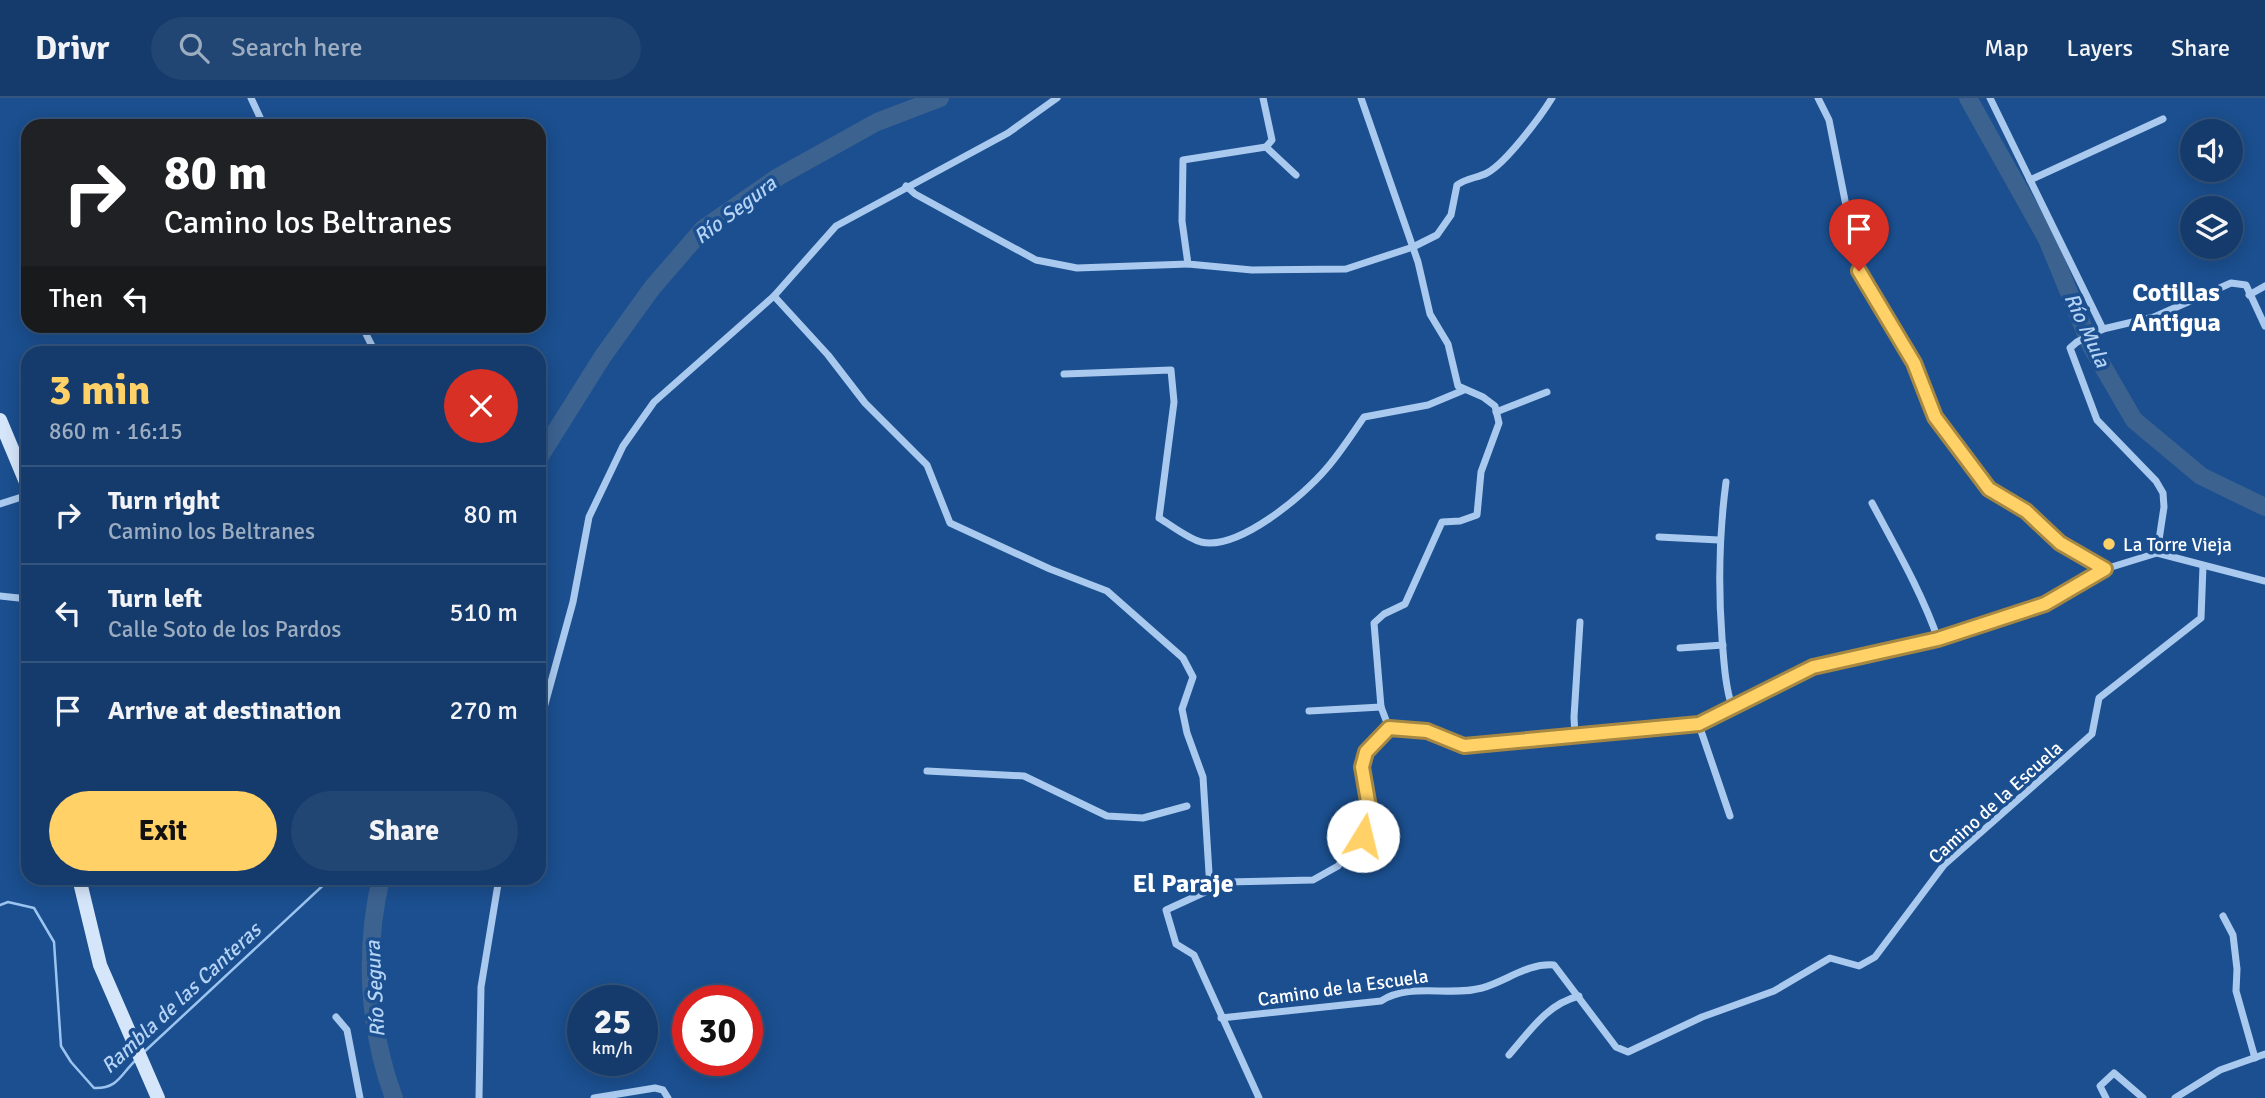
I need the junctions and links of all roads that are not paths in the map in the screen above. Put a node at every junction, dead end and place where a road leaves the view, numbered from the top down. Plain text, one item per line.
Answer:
1 (251, 98) edge
2 (1057, 98) edge
3 (1263, 98) edge
4 (1361, 98) edge
5 (1552, 98) edge
6 (1818, 98) edge
7 (1990, 98) edge
8 (261, 119) edge
9 (2163, 119) dead end
10 (1266, 147) junction
11 (1296, 175) dead end
12 (2030, 180) junction
13 (906, 186) junction
14 (1413, 247) junction
15 (1188, 264) junction
16 (2265, 286) edge
17 (2249, 295) junction
18 (774, 296) junction
19 (2265, 326) edge
20 (2103, 329) junction
21 (1064, 374) dead end
22 (1464, 390) junction
23 (1547, 392) dead end
24 (1496, 412) junction
25 (0, 420) edge
26 (21, 470) edge
27 (1726, 482) dead end
28 (21, 497) edge
29 (1872, 503) dead end
30 (0, 504) edge
31 (1659, 537) dead end
32 (1719, 540) junction
33 (2157, 553) junction
34 (2203, 566) junction
35 (2105, 569) junction
36 (2265, 580) edge
37 (0, 596) edge
38 (21, 599) edge
39 (1580, 622) dead end
40 (1938, 639) junction
41 (1723, 645) junction
42 (1680, 648) dead end
43 (546, 700) edge
44 (1381, 707) junction
45 (1732, 707) junction
46 (1309, 712) dead end
47 (1699, 724) junction
48 (1389, 728) junction
49 (1575, 736) junction
50 (927, 771) dead end
51 (1187, 806) dead end
52 (1730, 816) dead end
53 (81, 885) edge
54 (498, 885) edge
55 (1210, 889) junction
56 (2223, 916) dead end
57 (1579, 996) junction
58 (336, 1017) dead end
59 (1221, 1018) junction
60 (2265, 1054) edge
61 (1509, 1055) dead end
62 (2255, 1058) junction
63 (158, 1098) edge
64 (360, 1098) edge
65 (479, 1098) edge
66 (594, 1098) edge
67 (668, 1098) edge
68 (1259, 1098) edge
69 (2106, 1098) edge
70 (2143, 1098) edge
71 (2175, 1098) edge

1 - 8 street
2 - 13 street
3 - 10 street
4 - 14 street
5 - 14 street
6 - 35 street
7 - 12 street
9 - 12 street
10 - 11 street
10 - 15 street
12 - 20 street
13 - 15 street
13 - 18 street
14 - 15 street
14 - 22 street
16 - 17 street
17 - 19 street
17 - 20 street
18 - 43 street
18 - 55 street
20 - 33 street
21 - 22 street
22 - 24 street
23 - 24 street
24 - 44 street
25 - 26 main road
27 - 32 street
28 - 30 street
29 - 40 street
31 - 32 street
32 - 41 street
33 - 34 street
33 - 35 street
34 - 36 street
34 - 57 street, Camino de la Escuela
35 - 40 street
37 - 38 street
39 - 49 street
40 - 45 street
41 - 42 street
41 - 45 street
44 - 46 street
44 - 48 street
45 - 47 street
47 - 49 street
47 - 52 street
48 - 49 street
48 - 55 street
50 - 51 street
53 - 63 main road
54 - 65 street
55 - 59 street
56 - 62 street
57 - 59 street, Camino de la Escuela
57 - 61 street
58 - 64 street
59 - 68 street
60 - 62 street
62 - 71 street
66 - 67 street
69 - 70 street

